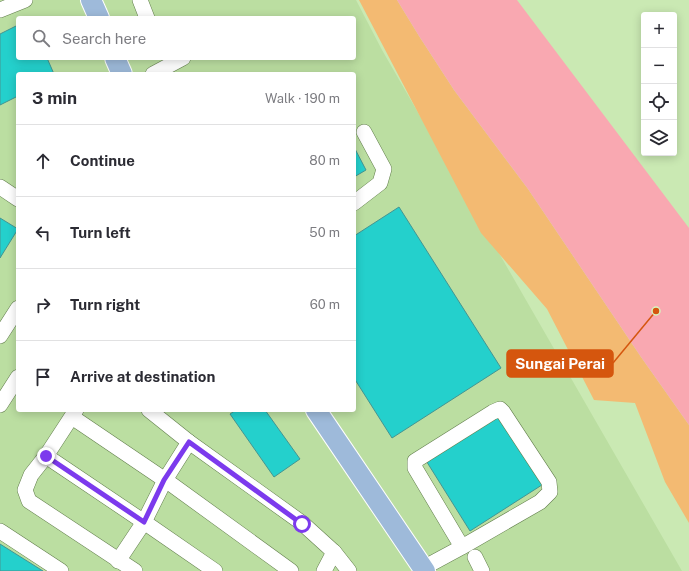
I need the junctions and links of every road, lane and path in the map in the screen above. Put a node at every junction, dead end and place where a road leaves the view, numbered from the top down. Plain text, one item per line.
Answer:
1 (25, 0) edge
2 (91, 0) edge
3 (140, 0) edge
4 (0, 10) edge
5 (97, 16) edge
6 (146, 16) edge
7 (117, 60) edge
8 (178, 60) edge
9 (160, 66) edge
10 (121, 72) edge
11 (364, 132) dead end
12 (0, 188) edge
13 (16, 198) edge
14 (356, 202) edge
15 (16, 311) edge
16 (0, 336) edge
17 (16, 380) edge
18 (0, 405) edge
19 (152, 412) edge
20 (317, 412) edge
21 (74, 414) edge
22 (189, 442) junction
23 (46, 456) junction
24 (164, 480) junction
25 (144, 522) junction
26 (0, 532) edge
27 (462, 548) junction
28 (334, 552) junction
29 (475, 557) dead end
30 (118, 561) junction
31 (424, 570) edge
32 (61, 571) edge
33 (135, 571) edge
34 (215, 571) edge
35 (291, 571) edge
36 (324, 571) edge
37 (349, 571) edge
38 (482, 571) edge

1 - 4 street
2 - 5 main road
3 - 6 street
7 - 10 main road
8 - 9 street
11 - 14 street
12 - 13 street
15 - 16 street
17 - 18 street
19 - 22 street
20 - 31 main road
21 - 23 street
21 - 24 street
22 - 24 street
22 - 28 street
23 - 25 street
23 - 30 street
24 - 25 street
24 - 35 street
25 - 30 street
25 - 34 street
26 - 32 street
27 - 27 street
27 - 31 street
28 - 36 street
28 - 37 street
29 - 38 street
30 - 33 street

